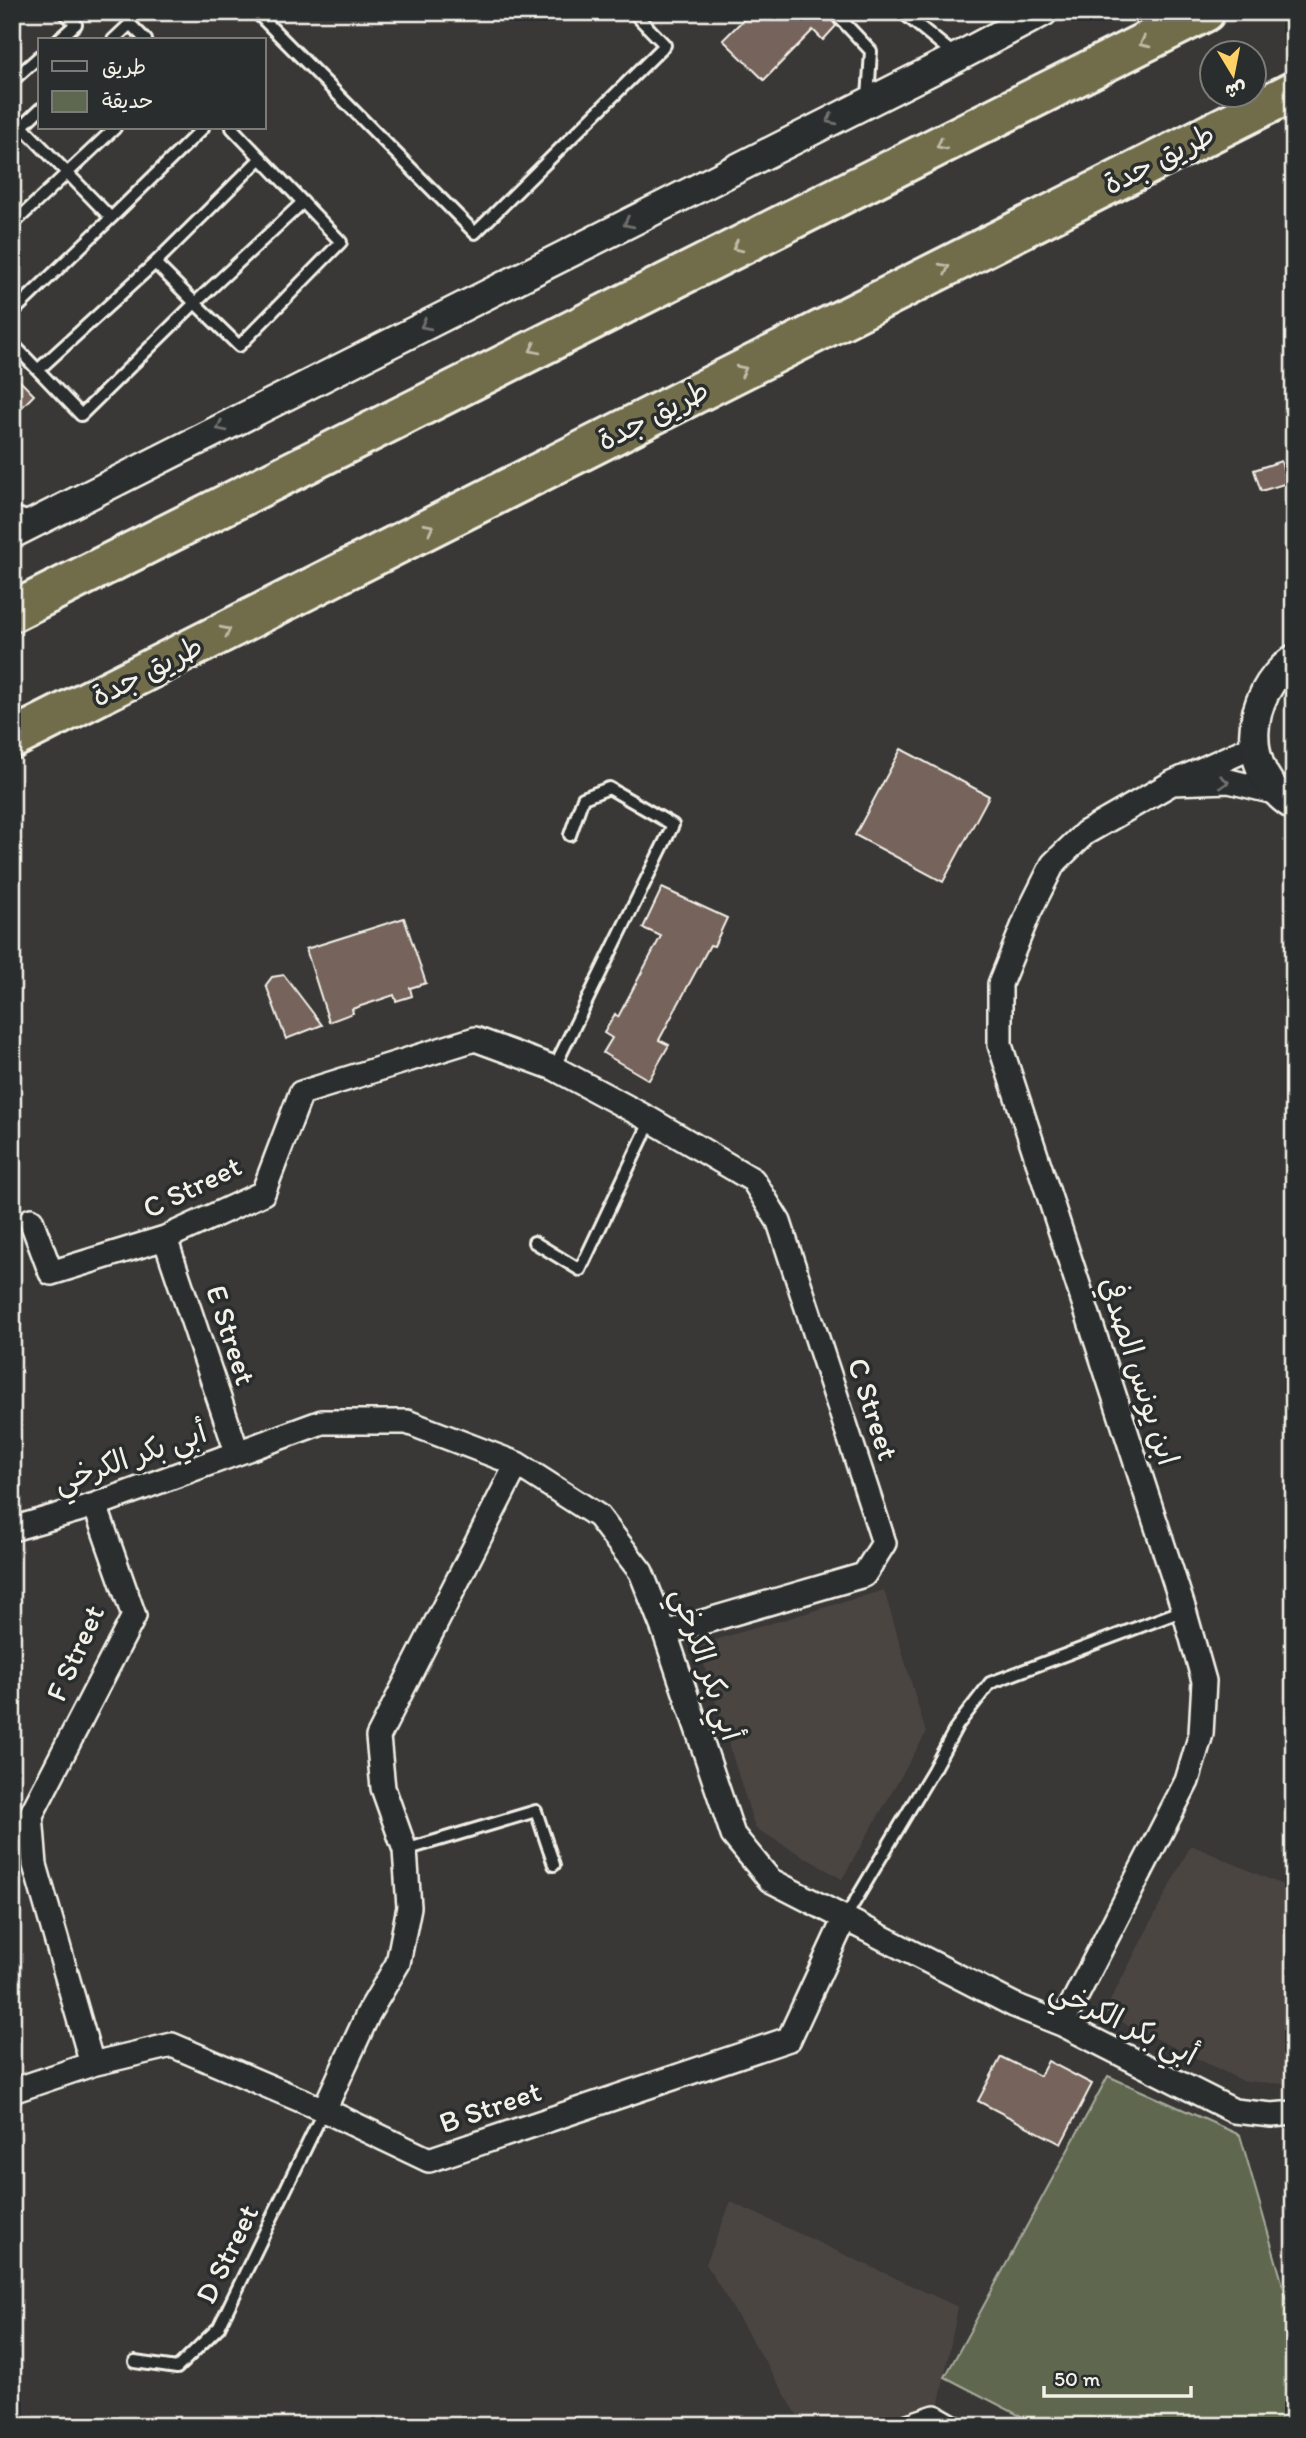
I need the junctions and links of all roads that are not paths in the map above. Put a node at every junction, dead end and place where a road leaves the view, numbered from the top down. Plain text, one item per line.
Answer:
1 (64, 12) edge
2 (132, 12) edge
3 (256, 12) edge
4 (633, 12) edge
5 (834, 12) edge
6 (902, 12) edge
7 (1043, 12) edge
8 (1205, 12) edge
9 (130, 24) junction
10 (60, 38) edge
11 (115, 38) edge
12 (144, 38) edge
13 (958, 57) junction
14 (38, 58) edge
15 (12, 81) edge
16 (1294, 91) edge
17 (868, 102) junction
18 (38, 111) edge
19 (12, 116) edge
20 (22, 126) junction
21 (113, 130) edge
22 (201, 130) edge
23 (234, 130) edge
24 (12, 136) edge
25 (261, 158) junction
26 (67, 173) junction
27 (303, 202) junction
28 (111, 218) junction
29 (12, 225) edge
30 (155, 263) junction
31 (195, 303) junction
32 (12, 313) edge
33 (12, 343) edge
34 (38, 370) junction
35 (20, 522) edge
36 (12, 611) edge
37 (1294, 659) edge
38 (12, 739) edge
39 (1254, 746) junction
40 (1172, 783) junction
41 (1286, 800) edge
42 (570, 835) dead end
43 (554, 1068) junction
44 (651, 1119) junction
45 (31, 1220) dead end
46 (165, 1238) junction
47 (534, 1242) dead end
48 (237, 1452) junction
49 (517, 1464) junction
50 (95, 1505) junction
51 (12, 1529) edge
52 (1184, 1610) junction
53 (665, 1633) junction
54 (405, 1850) junction
55 (554, 1865) dead end
56 (845, 1918) junction
57 (1062, 2024) junction
58 (92, 2064) junction
59 (12, 2091) edge
60 (324, 2110) junction
61 (1294, 2113) edge
62 (135, 2362) dead end
63 (908, 2426) edge
64 (951, 2426) edge

1 - 10 lane
2 - 9 lane
3 - 4 lane
5 - 17 lane
6 - 13 lane
7 - 13 street
8 -> 36 highway
9 - 11 lane
9 - 12 lane
13 - 17 street
14 - 15 lane
38 -> 16 highway, طريق جدة
17 -> 35 street
18 - 20 lane
19 - 20 lane
20 - 24 lane
20 - 26 lane
21 - 26 lane
22 - 28 lane
23 - 25 lane
25 - 27 lane
25 - 30 lane
26 - 28 lane
26 - 29 lane
27 - 31 lane
27 - 31 lane
28 - 32 lane
30 - 31 lane
30 - 34 lane
31 - 34 lane
33 - 34 lane
37 - 39 street
39 - 40 street, ابن يونس الصدفي
39 - 41 street
40 -> 41 street
40 - 52 street, ابن يونس الصدفي
42 - 43 lane
43 - 44 street, C Street
43 - 46 street, C Street
44 - 47 lane
44 - 53 street, C Street
45 - 46 street, C Street
46 - 48 street, E Street
48 - 49 street, أبي بكر الكرخي
48 - 50 street, أبي بكر الكرخي
49 - 53 street, أبي بكر الكرخي
49 - 54 street
50 - 51 street, أبي بكر الكرخي
50 - 58 street, F Street
52 - 56 lane
52 - 57 street, ابن يونس الصدفي
53 - 56 street, أبي بكر الكرخي
54 - 55 lane
54 - 60 street
56 - 57 street, أبي بكر الكرخي
56 - 60 street, B Street
57 - 61 street, أبي بكر الكرخي
58 - 59 street, B Street
58 - 60 street, B Street
60 - 62 lane, D Street
63 - 64 street

